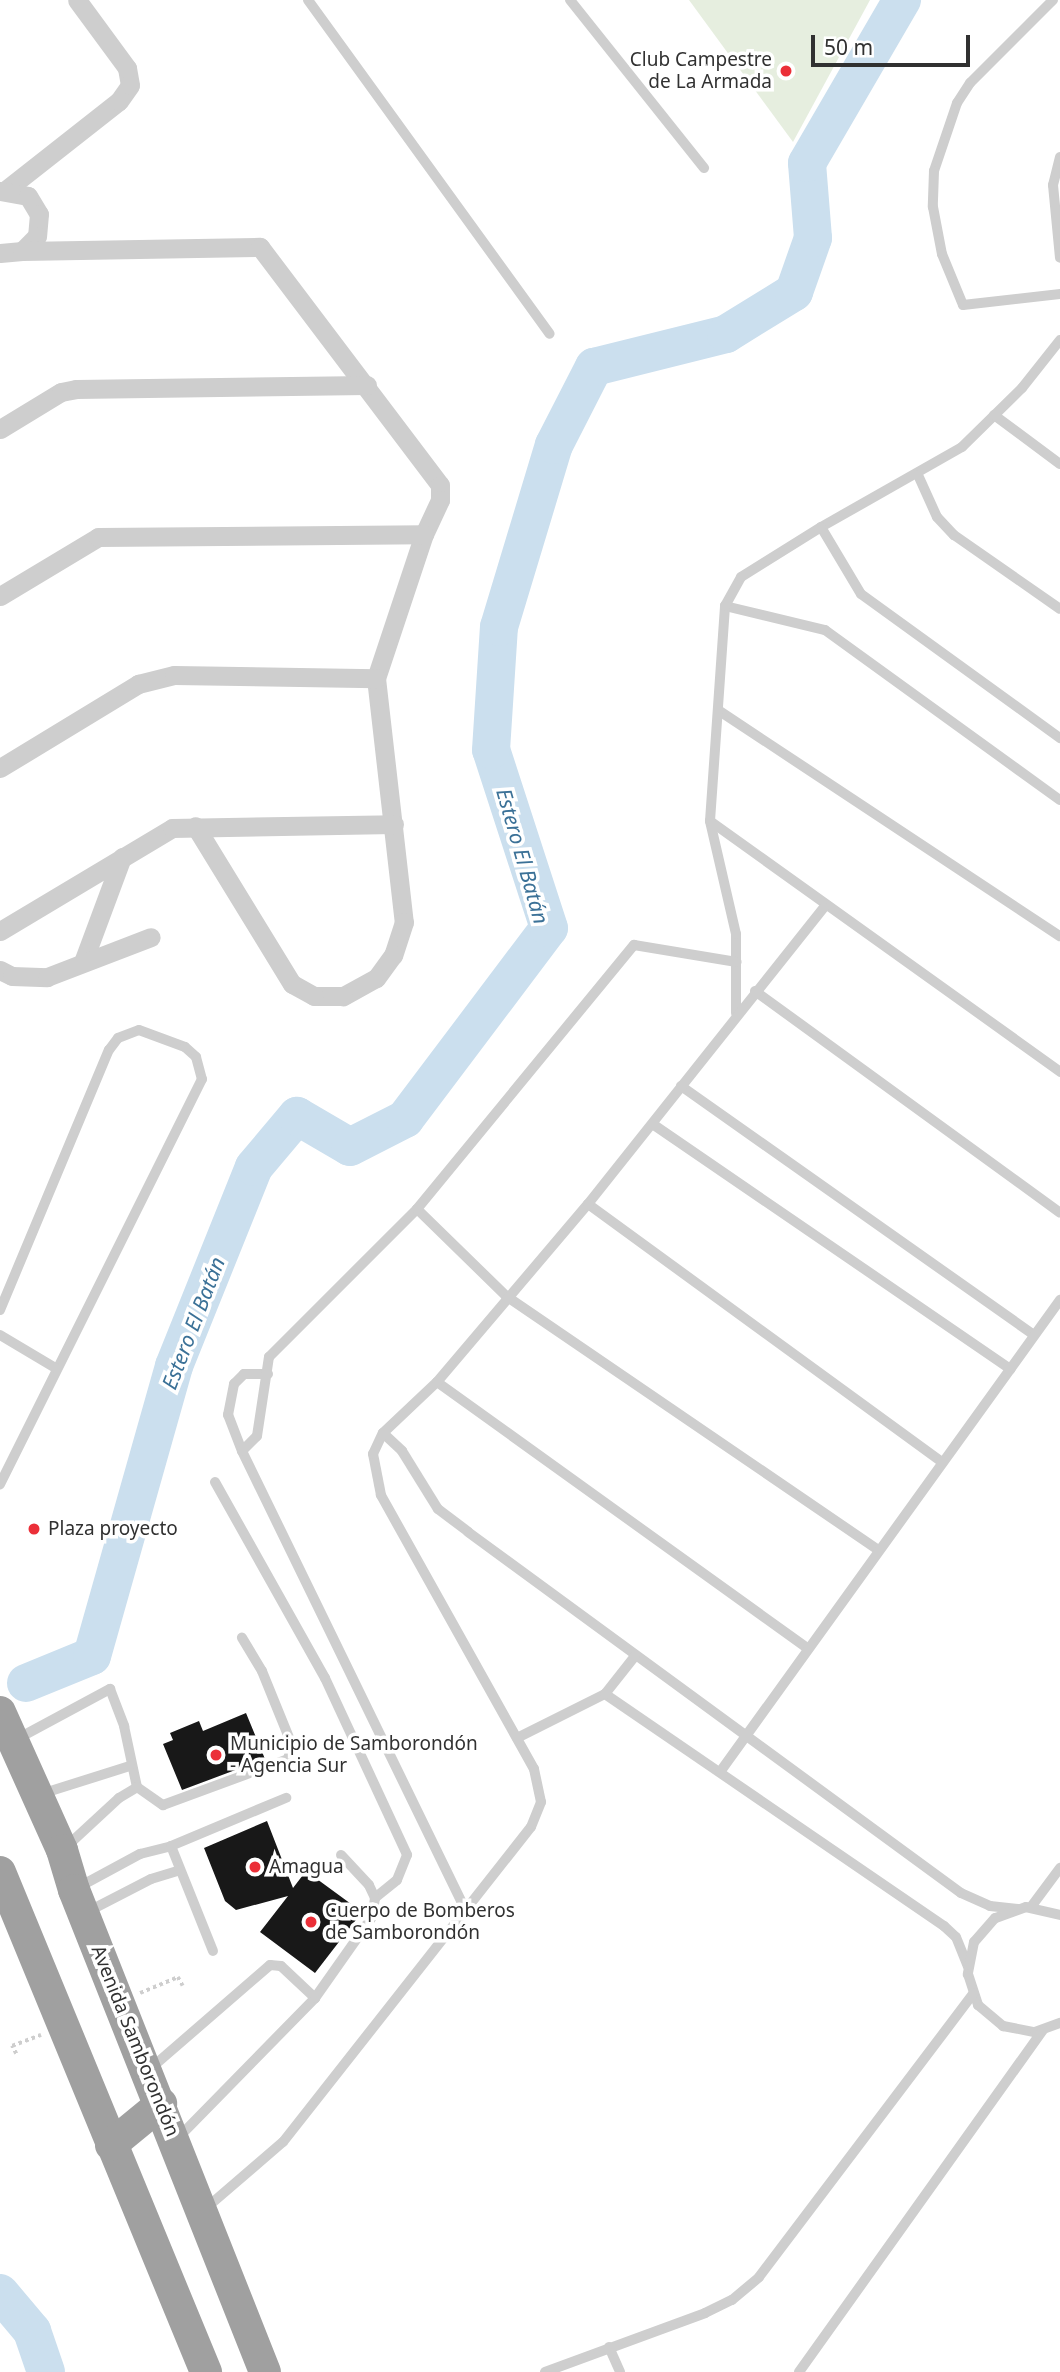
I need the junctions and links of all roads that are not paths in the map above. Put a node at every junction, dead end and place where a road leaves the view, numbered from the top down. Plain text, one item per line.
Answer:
1 (77, 0) edge
2 (308, 0) edge
3 (570, 0) edge
4 (1053, 0) edge
5 (1060, 156) edge
6 (704, 168) dead end
7 (4, 190) edge
8 (22, 251) junction
9 (0, 253) edge
10 (1060, 258) edge
11 (1060, 294) edge
12 (550, 334) dead end
13 (1060, 341) edge
14 (367, 385) junction
15 (994, 415) junction
16 (0, 429) edge
17 (1060, 464) edge
18 (918, 475) junction
19 (821, 527) junction
20 (424, 534) junction
21 (0, 596) edge
22 (725, 606) junction
23 (1060, 609) edge
24 (376, 678) junction
25 (718, 710) junction
26 (1060, 738) edge
27 (0, 768) edge
28 (1060, 800) edge
29 (710, 821) junction
30 (394, 824) junction
31 (195, 827) junction
32 (122, 857) junction
33 (824, 907) junction
34 (0, 931) edge
35 (1060, 936) edge
36 (151, 937) dead end
37 (83, 962) junction
38 (737, 962) junction
39 (0, 970) edge
40 (755, 990) junction
41 (736, 1013) junction
42 (1060, 1072) edge
43 (681, 1086) junction
44 (654, 1125) junction
45 (588, 1204) junction
46 (417, 1209) junction
47 (1060, 1213) edge
48 (506, 1296) junction
49 (1060, 1300) edge
50 (0, 1310) edge
51 (0, 1335) edge
52 (1034, 1335) junction
53 (1010, 1369) junction
54 (57, 1370) junction
55 (268, 1374) junction
56 (437, 1382) junction
57 (383, 1433) junction
58 (242, 1451) junction
59 (942, 1462) junction
60 (215, 1482) dead end
61 (0, 1485) edge
62 (878, 1550) junction
63 (242, 1637) dead end
64 (807, 1648) junction
65 (635, 1656) junction
66 (0, 1694) edge
67 (605, 1694) junction
68 (0, 1712) edge
69 (743, 1735) junction
70 (517, 1738) junction
71 (13, 1741) junction
72 (130, 1766) junction
73 (720, 1772) junction
74 (138, 1787) junction
75 (37, 1795) junction
76 (286, 1798) dead end
77 (172, 1846) junction
78 (62, 1850) junction
79 (341, 1855) dead end
80 (1060, 1868) edge
81 (180, 1870) junction
82 (0, 1872) edge
83 (374, 1898) junction
84 (79, 1902) junction
85 (1031, 1907) junction
86 (465, 1909) junction
87 (1018, 1909) junction
88 (1060, 1914) edge
89 (213, 1951) dead end
90 (968, 1967) junction
91 (973, 1994) junction
92 (315, 1998) junction
93 (1060, 2023) edge
94 (1044, 2030) junction
95 (148, 2071) junction
96 (161, 2104) junction
97 (176, 2140) junction
98 (111, 2145) junction
99 (204, 2210) junction
100 (609, 2347) junction
101 (206, 2372) edge
102 (265, 2372) edge
103 (545, 2372) edge
104 (620, 2372) edge
105 (799, 2372) edge

1 - 7 street
2 - 12 lane
3 - 6 lane
4 - 11 lane
5 - 10 lane
7 - 8 street
8 - 9 street
8 - 14 street
13 - 15 lane
14 - 16 street
14 - 20 street
15 - 17 lane
15 - 18 lane
18 - 19 lane
18 - 23 lane
19 - 22 lane
19 - 26 lane
20 - 21 street
20 - 24 street
22 - 25 lane
22 - 28 lane
24 - 27 street
24 - 30 street
25 - 29 lane
25 - 35 lane
29 - 33 lane
29 - 38 lane
30 - 31 street
30 - 31 street
31 - 32 street
32 - 34 street
32 - 37 street
33 - 40 lane
33 - 42 lane
36 - 37 street
37 - 39 street
38 - 41 lane
38 - 46 lane
40 - 41 lane
40 - 47 lane
41 - 43 lane
43 - 44 lane
43 - 52 lane
44 - 45 lane
44 - 53 lane
45 - 48 lane
45 - 59 lane
46 - 48 lane
46 - 55 lane
48 - 56 lane
48 - 62 lane
49 - 52 lane
50 - 54 lane
51 - 54 lane
52 - 53 lane
53 - 59 lane
54 - 61 lane
55 - 58 lane
55 - 58 lane
56 - 57 lane
56 - 64 lane
57 - 65 lane
57 - 70 lane
58 - 86 lane
59 - 62 lane
60 - 83 lane
62 - 64 lane
63 - 74 lane
64 - 69 lane
65 - 67 lane
65 - 69 lane
66 - 71 highway
67 - 70 lane
67 - 73 lane
68 - 71 highway, Avenida Samborondón
69 - 73 lane
69 - 87 lane
70 - 86 lane
71 - 72 lane
71 - 75 highway, Avenida Samborondón
72 - 74 lane
72 - 75 lane
73 - 90 lane
74 - 78 lane
75 - 78 highway, Avenida Samborondón
76 - 77 lane
77 - 81 lane
77 - 84 lane
78 - 84 highway, Avenida Samborondón
79 - 83 lane
80 - 85 lane
81 - 84 lane
81 - 89 lane
82 - 98 highway
83 - 92 lane
84 - 95 highway, Avenida Samborondón
85 - 87 lane
85 - 88 lane
86 - 99 lane
87 - 90 lane
90 - 91 lane
91 - 94 lane
91 - 100 lane
92 - 95 lane
92 - 97 lane
93 - 94 lane
94 - 105 lane
95 - 96 highway, Avenida Samborondón
96 - 97 highway, Avenida Samborondón
96 - 98 highway
97 - 99 highway, Avenida Samborondón
98 - 101 highway
99 - 102 highway, Avenida Samborondón
100 - 103 lane
100 - 104 lane

